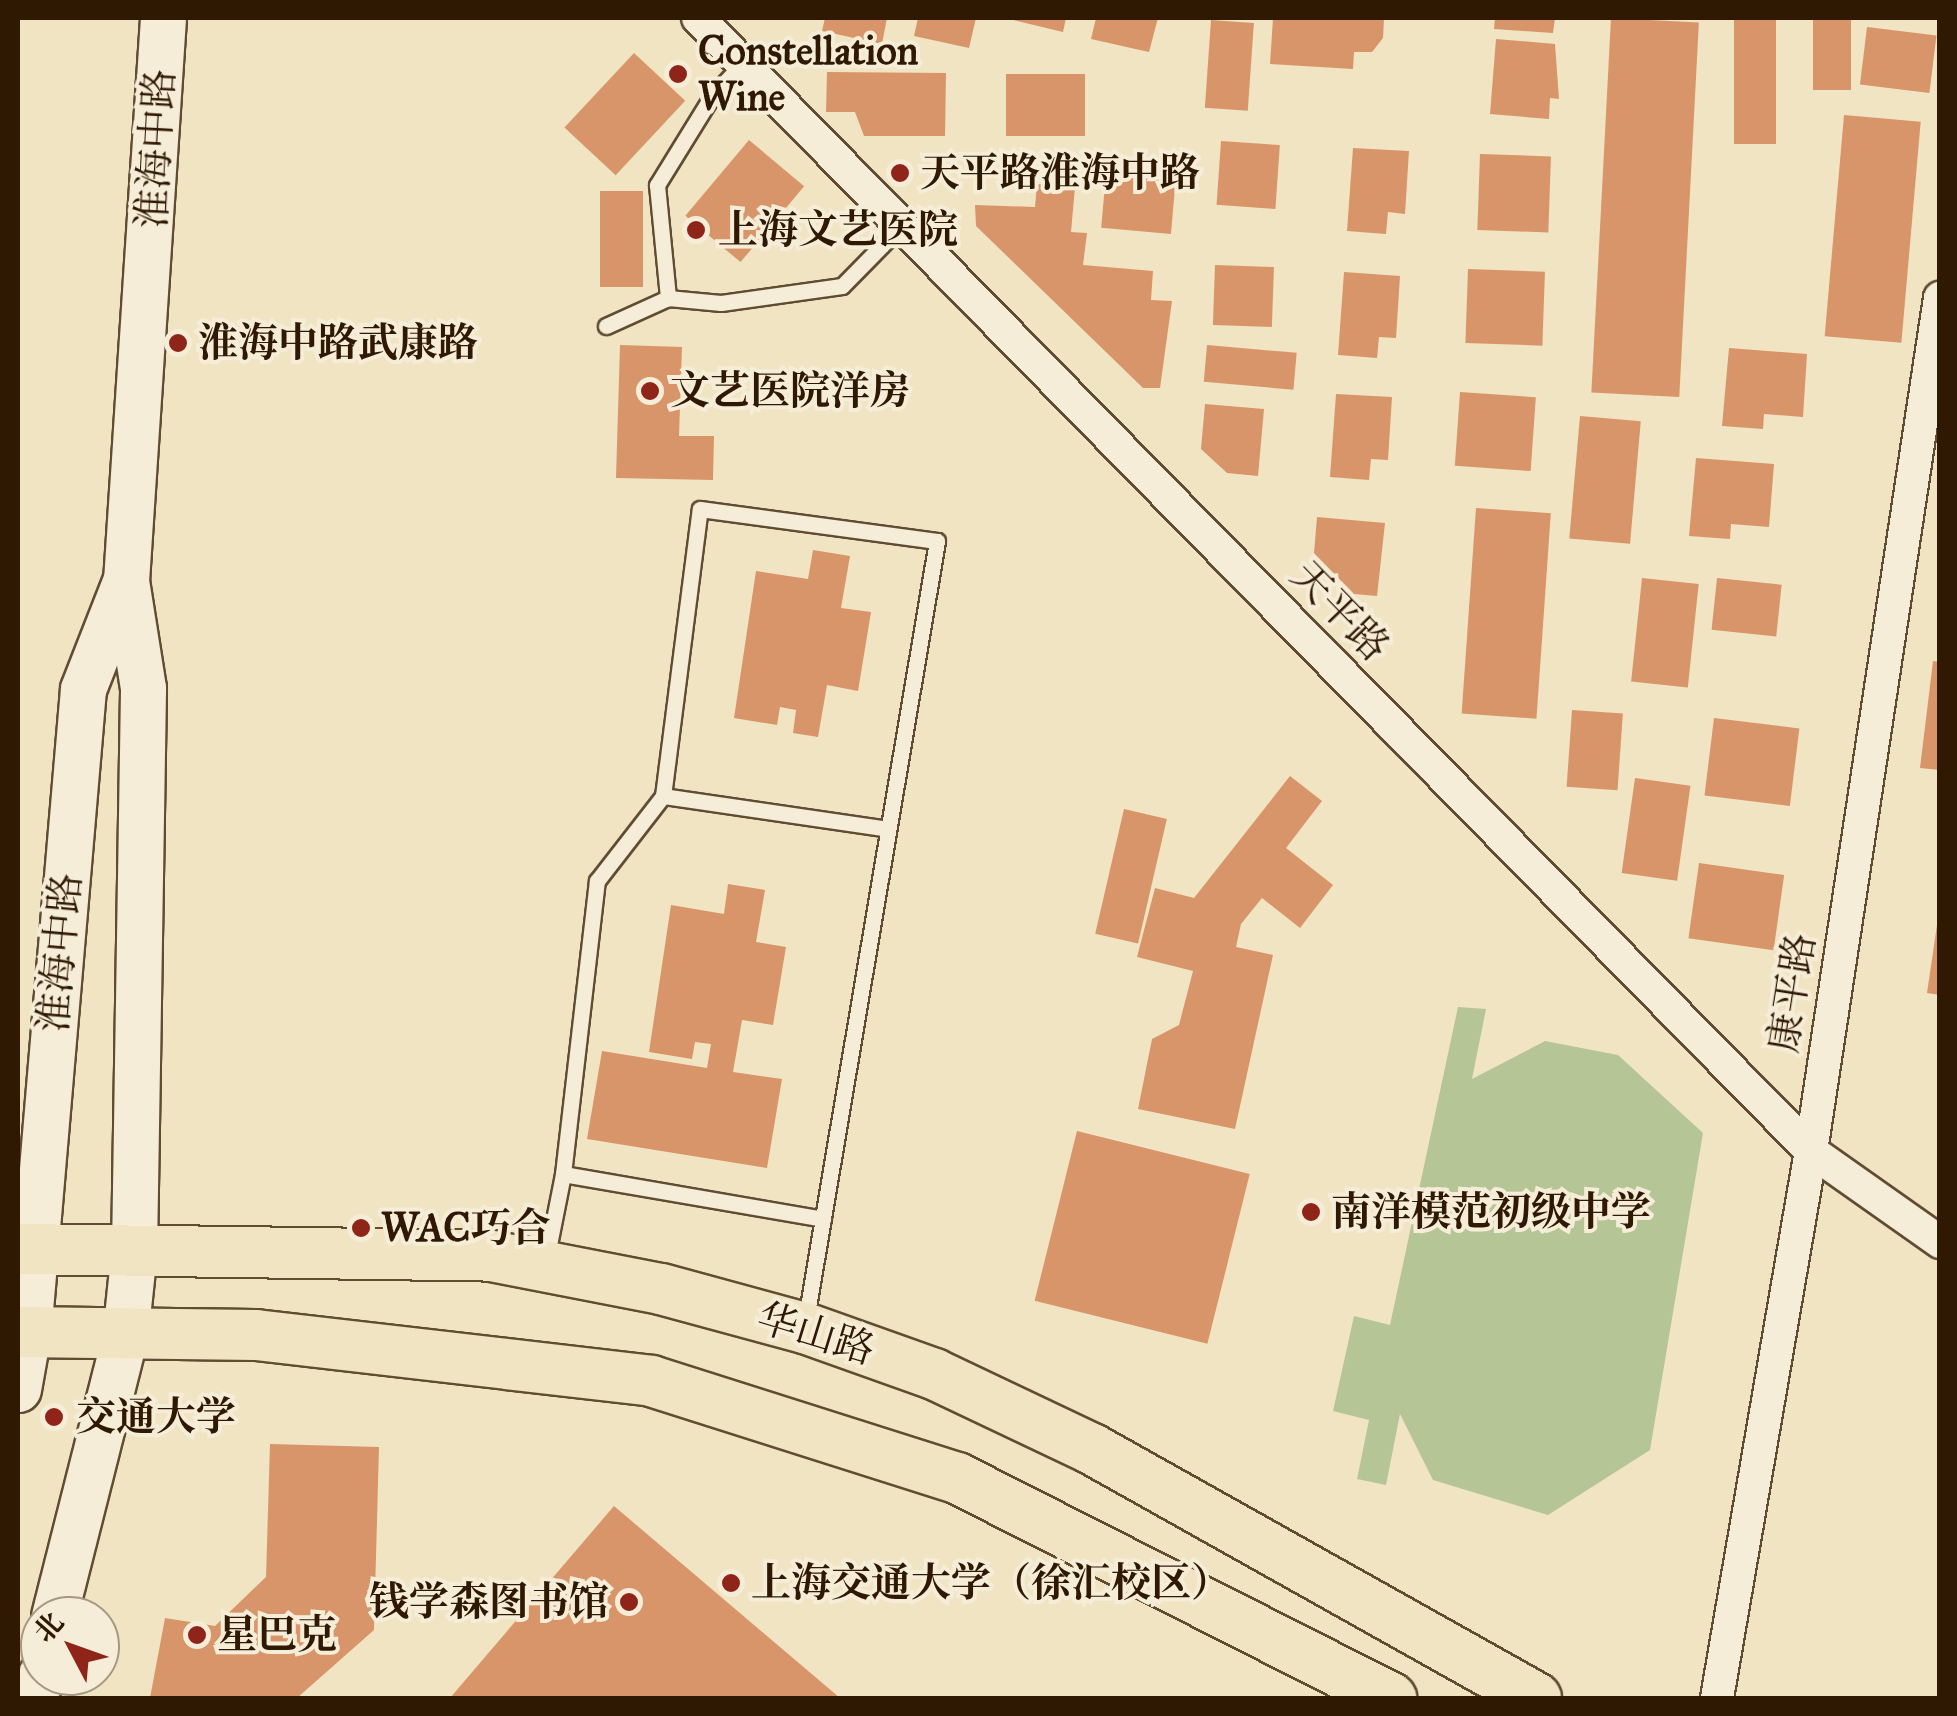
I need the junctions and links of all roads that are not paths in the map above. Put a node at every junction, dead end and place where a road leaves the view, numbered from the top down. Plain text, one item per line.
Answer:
1 (163, 18) edge
2 (698, 18) edge
3 (744, 63) junction
4 (900, 227) junction
5 (668, 298) junction
6 (1940, 298) edge
7 (606, 326) dead end
8 (126, 580) junction
9 (662, 796) junction
10 (888, 829) junction
11 (1811, 1152) junction
12 (563, 1174) junction
13 (823, 1219) junction
14 (1940, 1242) edge
15 (26, 1249) edge
16 (134, 1251) junction
17 (545, 1264) junction
18 (805, 1328) junction
19 (23, 1333) edge
20 (125, 1336) junction
21 (18, 1389) edge
22 (58, 1596) edge
23 (1391, 1698) edge
24 (1536, 1698) edge
25 (1716, 1698) edge

1 - 8 main road, 淮海中路
2 - 3 street, 天平路
3 - 4 street, 天平路
3 - 5 lane
4 - 5 lane
4 - 11 street, 天平路
5 - 7 lane
6 - 11 street, 康平路
8 - 15 main road, 淮海中路
8 - 16 main road, 淮海中路
9 - 10 lane
9 - 10 lane
9 - 12 lane
10 - 13 lane
11 - 14 street, 天平路
11 - 25 street, 康平路
12 - 13 lane
12 - 17 lane
13 - 18 lane
15 - 16 main road, 华山路
15 - 19 main road, 淮海中路
16 - 17 main road, 华山路
16 - 20 main road, 淮海中路
17 - 18 main road, 华山路
18 - 24 main road, 华山路
19 - 20 main road
19 - 21 main road, 淮海中路
20 - 22 main road, 淮海中路
20 - 23 main road

